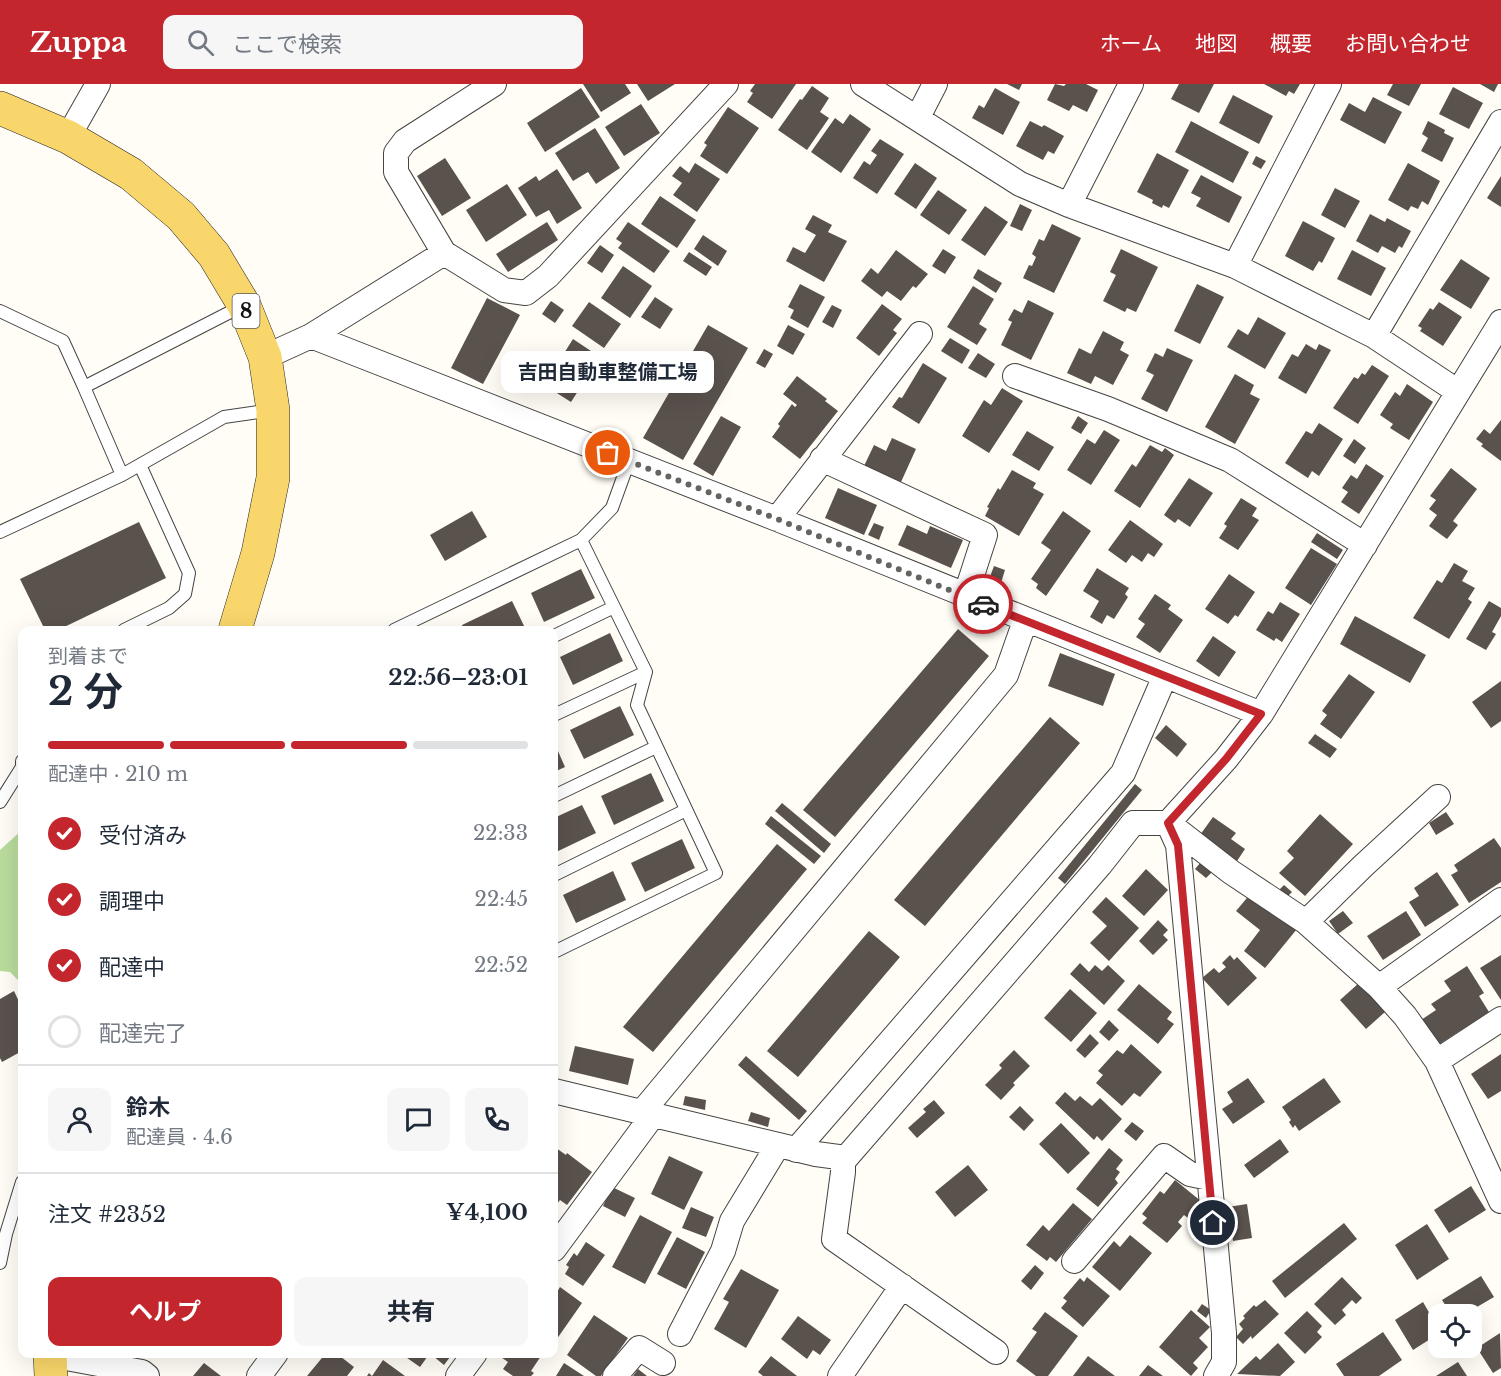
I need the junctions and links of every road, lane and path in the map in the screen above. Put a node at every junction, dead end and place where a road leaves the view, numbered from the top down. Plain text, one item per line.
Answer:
1 (98, 84) edge
2 (494, 84) edge
3 (726, 84) edge
4 (863, 84) edge
5 (935, 84) edge
6 (1131, 84) edge
7 (1329, 84) edge
8 (0, 108) edge
9 (918, 117) junction
10 (1501, 122) edge
11 (68, 137) junction
12 (1069, 205) junction
13 (444, 253) junction
14 (1235, 266) junction
15 (244, 305) junction
16 (0, 311) edge
17 (1501, 322) edge
18 (920, 334) dead end
19 (311, 336) junction
20 (1374, 336) junction
21 (265, 357) junction
22 (1015, 376) dead end
23 (84, 387) junction
24 (1458, 391) junction
25 (273, 410) junction
26 (822, 459) junction
27 (629, 461) junction
28 (140, 465) junction
29 (122, 475) junction
30 (777, 519) junction
31 (0, 532) edge
32 (581, 540) junction
33 (1365, 544) junction
34 (965, 597) junction
35 (614, 608) junction
36 (1025, 621) junction
37 (132, 626) edge
38 (236, 626) edge
39 (402, 626) edge
40 (558, 634) edge
41 (646, 672) junction
42 (1165, 676) junction
43 (558, 713) edge
44 (1261, 714) junction
45 (656, 747) junction
46 (18, 773) edge
47 (558, 794) edge
48 (1438, 797) dead end
49 (0, 802) edge
50 (686, 810) junction
51 (1168, 823) junction
52 (558, 872) edge
53 (1501, 900) edge
54 (1306, 922) junction
55 (558, 950) edge
56 (1379, 987) junction
57 (1501, 1019) edge
58 (1437, 1061) junction
59 (558, 1092) edge
60 (647, 1114) junction
61 (787, 1148) junction
62 (843, 1157) junction
63 (1209, 1178) junction
64 (18, 1195) edge
65 (1501, 1201) edge
66 (558, 1243) edge
67 (1074, 1261) dead end
68 (0, 1263) edge
69 (902, 1286) junction
70 (680, 1334) dead end
71 (996, 1352) dead end
72 (272, 1358) edge
73 (471, 1358) edge
74 (50, 1361) edge
75 (663, 1363) dead end
76 (147, 1376) edge
77 (259, 1376) edge
78 (458, 1376) edge
79 (615, 1376) edge
80 (840, 1376) edge
81 (1216, 1376) edge

1 - 11 street
2 - 13 street
3 - 13 street
4 - 9 street
5 - 9 street
6 - 12 street
7 - 14 street
8 - 11 main road, 8
9 - 12 street
10 - 20 street
11 - 15 main road, 8
12 - 14 street
13 - 19 street
14 - 20 street
15 - 21 main road, 8
15 - 23 lane
16 - 23 lane
17 - 24 street
18 - 26 street
19 - 21 street
19 - 27 street
20 - 24 street
21 - 25 main road, 8
22 - 33 street
23 - 29 lane
24 - 33 street
25 - 28 lane
25 - 38 main road, 8
26 - 30 street
26 - 34 street
27 - 30 street
27 - 32 lane
28 - 29 lane
28 - 37 lane
29 - 31 lane
30 - 34 street
32 - 35 lane
32 - 39 lane
33 - 44 street
34 - 36 street
35 - 40 lane
35 - 41 lane
36 - 42 street
36 - 60 street
41 - 43 lane
41 - 45 lane
42 - 44 street
42 - 61 street
44 - 51 street
45 - 47 lane
45 - 50 lane
46 - 49 lane
48 - 54 street
50 - 52 lane
50 - 55 lane
51 - 54 street
51 - 62 street
51 - 63 street
53 - 56 street
54 - 56 street
56 - 58 street
57 - 58 street
58 - 65 street
59 - 60 street
60 - 61 street
60 - 66 street
61 - 62 street
61 - 70 street
62 - 69 street
63 - 67 street
63 - 81 street
64 - 68 lane
69 - 71 street
69 - 80 street
72 - 77 street
73 - 78 street
74 - 76 street
75 - 79 street

